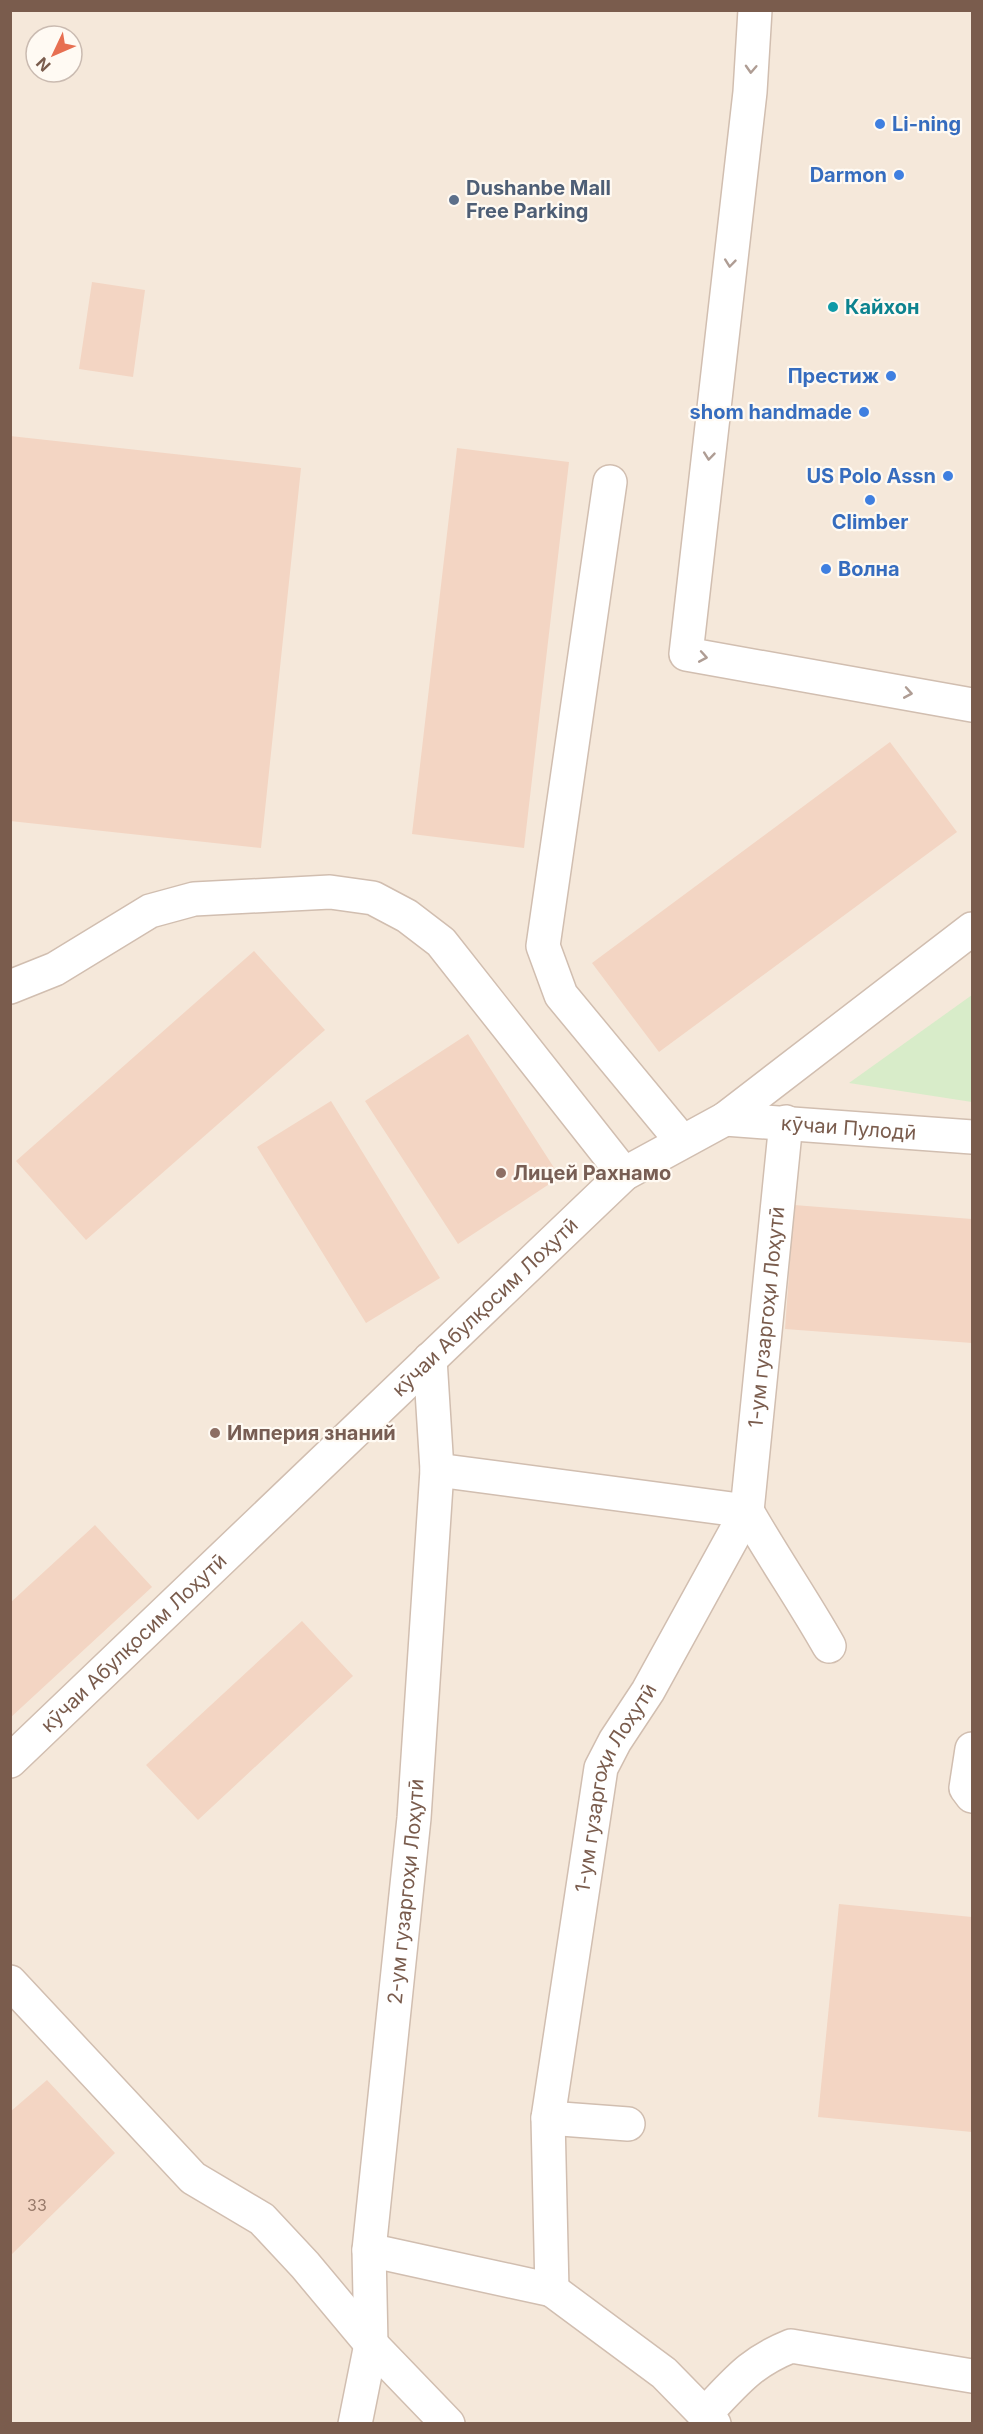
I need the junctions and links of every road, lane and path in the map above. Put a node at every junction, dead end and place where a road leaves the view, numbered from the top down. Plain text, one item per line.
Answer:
1 (755, 10) edge
2 (610, 482) dead end
3 (972, 705) edge
4 (972, 929) edge
5 (10, 987) edge
6 (725, 1119) junction
7 (786, 1122) junction
8 (972, 1137) edge
9 (681, 1140) junction
10 (624, 1174) junction
11 (430, 1359) junction
12 (436, 1470) junction
13 (747, 1511) junction
14 (828, 1646) dead end
15 (972, 1749) edge
16 (10, 1761) edge
17 (972, 1796) edge
18 (10, 1982) edge
19 (548, 2118) junction
20 (628, 2124) dead end
21 (369, 2250) junction
22 (552, 2290) junction
23 (371, 2344) junction
24 (972, 2376) edge
25 (710, 2419) edge
26 (355, 2424) edge
27 (448, 2424) edge

1 -> 3 street
2 - 9 street
4 - 6 street, кӯчаи Абулқосим Лоҳутӣ
5 - 10 street
6 - 7 street, кӯчаи Пулодӣ
6 - 9 street, кӯчаи Абулқосим Лоҳутӣ
7 - 8 street, кӯчаи Пулодӣ
7 - 13 street, 1-ум гузаргоҳи Лоҳутӣ
9 - 10 street, кӯчаи Абулқосим Лоҳутӣ
10 - 11 street, кӯчаи Абулқосим Лоҳутӣ
11 - 12 street, 2-ум гузаргоҳи Лоҳутӣ
11 - 16 street, кӯчаи Абулқосим Лоҳутӣ
12 - 13 street
12 - 21 street, 2-ум гузаргоҳи Лоҳутӣ
13 - 14 street
13 - 19 street, 1-ум гузаргоҳи Лоҳутӣ
15 - 17 street
18 - 23 street
19 - 20 street
19 - 22 street, 1-ум гузаргоҳи Лоҳутӣ
21 - 22 street
21 - 23 street, 2-ум гузаргоҳи Лоҳутӣ
22 - 25 street
23 - 26 street, 2-ум гузаргоҳи Лоҳутӣ
23 - 27 street
24 - 25 street

